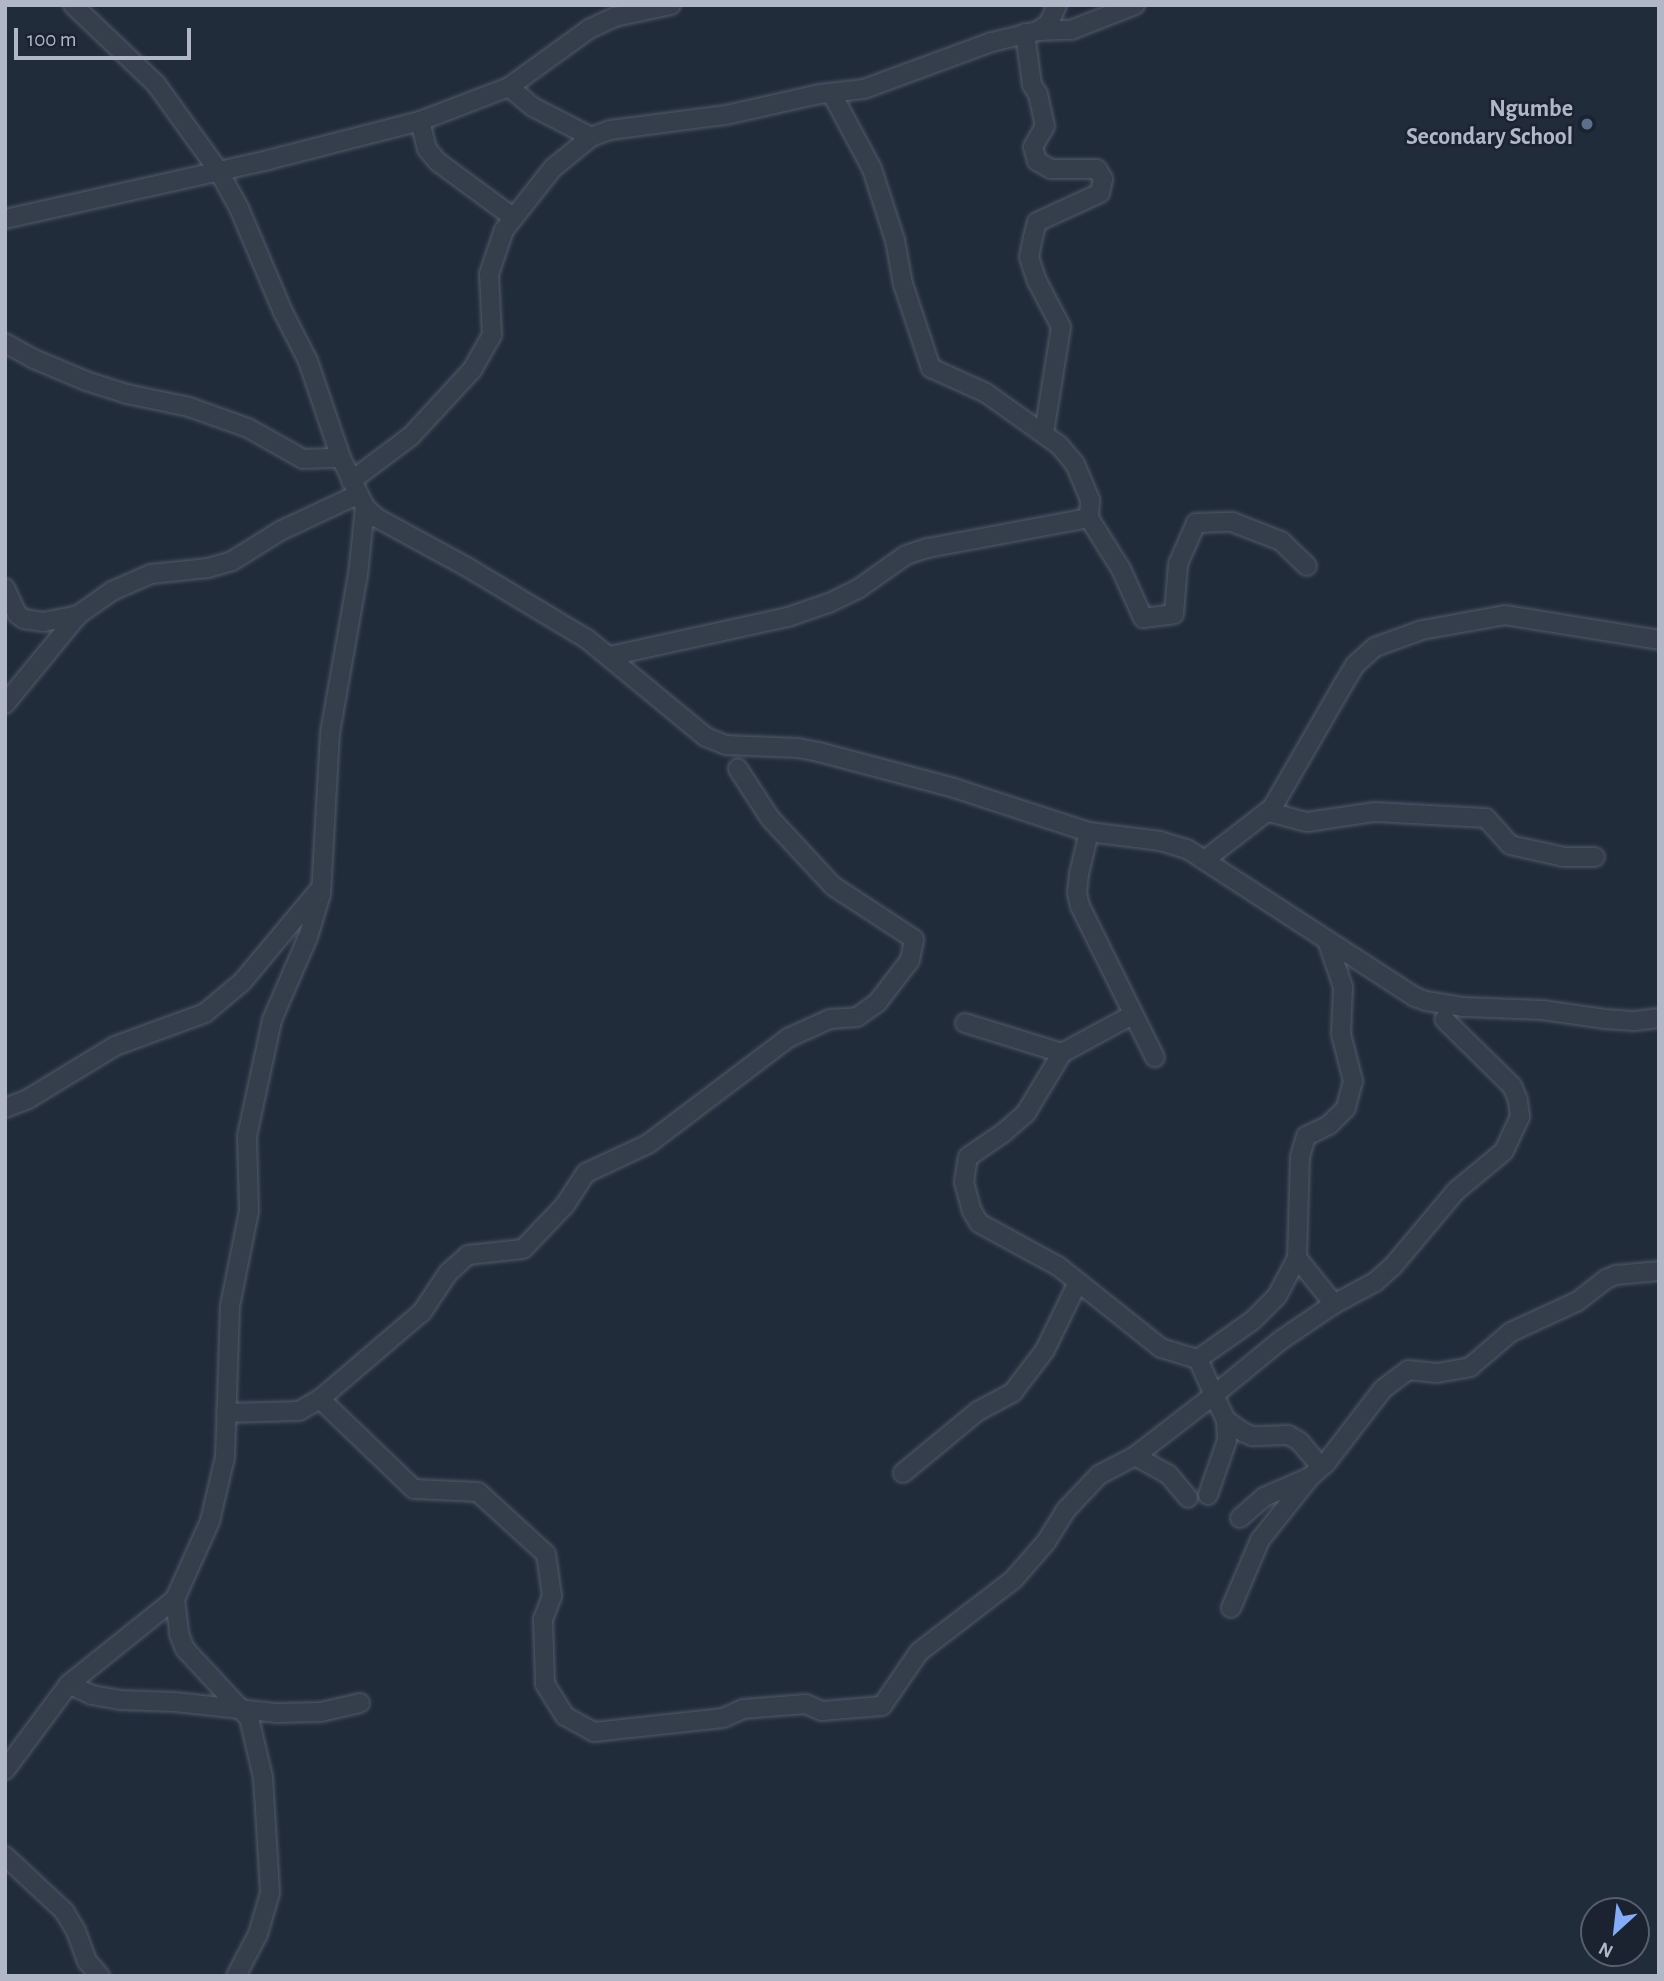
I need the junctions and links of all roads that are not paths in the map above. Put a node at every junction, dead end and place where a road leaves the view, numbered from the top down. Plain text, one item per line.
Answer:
1 (73, 5) edge
2 (671, 5) edge
3 (1057, 5) edge
4 (1135, 5) edge
5 (1032, 32) junction
6 (509, 87) junction
7 (832, 94) junction
8 (420, 121) junction
9 (591, 137) junction
10 (218, 170) junction
11 (514, 218) junction
12 (5, 219) edge
13 (5, 343) edge
14 (1044, 433) junction
15 (341, 458) junction
16 (358, 494) junction
17 (1089, 517) junction
18 (1307, 566) dead end
19 (5, 588) edge
20 (78, 615) junction
21 (1659, 640) edge
22 (610, 656) junction
23 (5, 704) edge
24 (738, 769) dead end
25 (1269, 812) junction
26 (1089, 832) junction
27 (1595, 857) dead end
28 (1206, 859) junction
29 (321, 885) junction
30 (1327, 940) junction
31 (1132, 1015) junction
32 (1659, 1018) edge
33 (1444, 1019) dead end
34 (965, 1023) dead end
35 (1062, 1053) junction
36 (1156, 1058) dead end
37 (5, 1108) edge
38 (1297, 1258) junction
39 (1659, 1271) edge
40 (1077, 1284) junction
41 (1334, 1304) junction
42 (1198, 1359) junction
43 (1214, 1395) junction
44 (320, 1399) junction
45 (226, 1413) junction
46 (1226, 1420) junction
47 (1135, 1456) junction
48 (1315, 1472) junction
49 (903, 1473) dead end
50 (1208, 1495) dead end
51 (1188, 1498) dead end
52 (1240, 1518) dead end
53 (175, 1599) junction
54 (1231, 1608) dead end
55 (69, 1684) junction
56 (360, 1703) dead end
57 (245, 1710) junction
58 (5, 1770) edge
59 (5, 1856) edge
60 (100, 1976) edge
61 (236, 1976) edge

1 - 10 street
2 - 6 street
3 - 5 street
4 - 5 street
5 - 7 street
5 - 14 street
6 - 8 street
6 - 9 street
7 - 9 street
7 - 14 street
8 - 10 street
8 - 11 street
9 - 11 street
10 - 12 street
10 - 15 street
11 - 16 street
13 - 15 street
14 - 17 street
15 - 16 street
16 - 20 street
16 - 22 street
16 - 29 street
17 - 18 street
17 - 22 street
19 - 20 street
20 - 23 street
21 - 25 street
22 - 26 street
24 - 44 street
25 - 27 street
25 - 28 street
26 - 28 street
26 - 31 street
28 - 30 street
29 - 37 street
29 - 45 street
30 - 32 street
30 - 38 street
31 - 35 street
31 - 36 street
33 - 41 street
34 - 35 street
35 - 40 street
38 - 41 street
38 - 42 street
39 - 48 street
40 - 42 street
40 - 49 street
41 - 43 street
42 - 43 street
43 - 46 street
43 - 47 street
44 - 45 street
44 - 47 street
45 - 53 street
46 - 48 street
46 - 50 street
47 - 51 street
48 - 52 street
48 - 54 street
53 - 55 street
53 - 57 street
55 - 57 street
55 - 58 street
56 - 57 street
57 - 61 street
59 - 60 street

